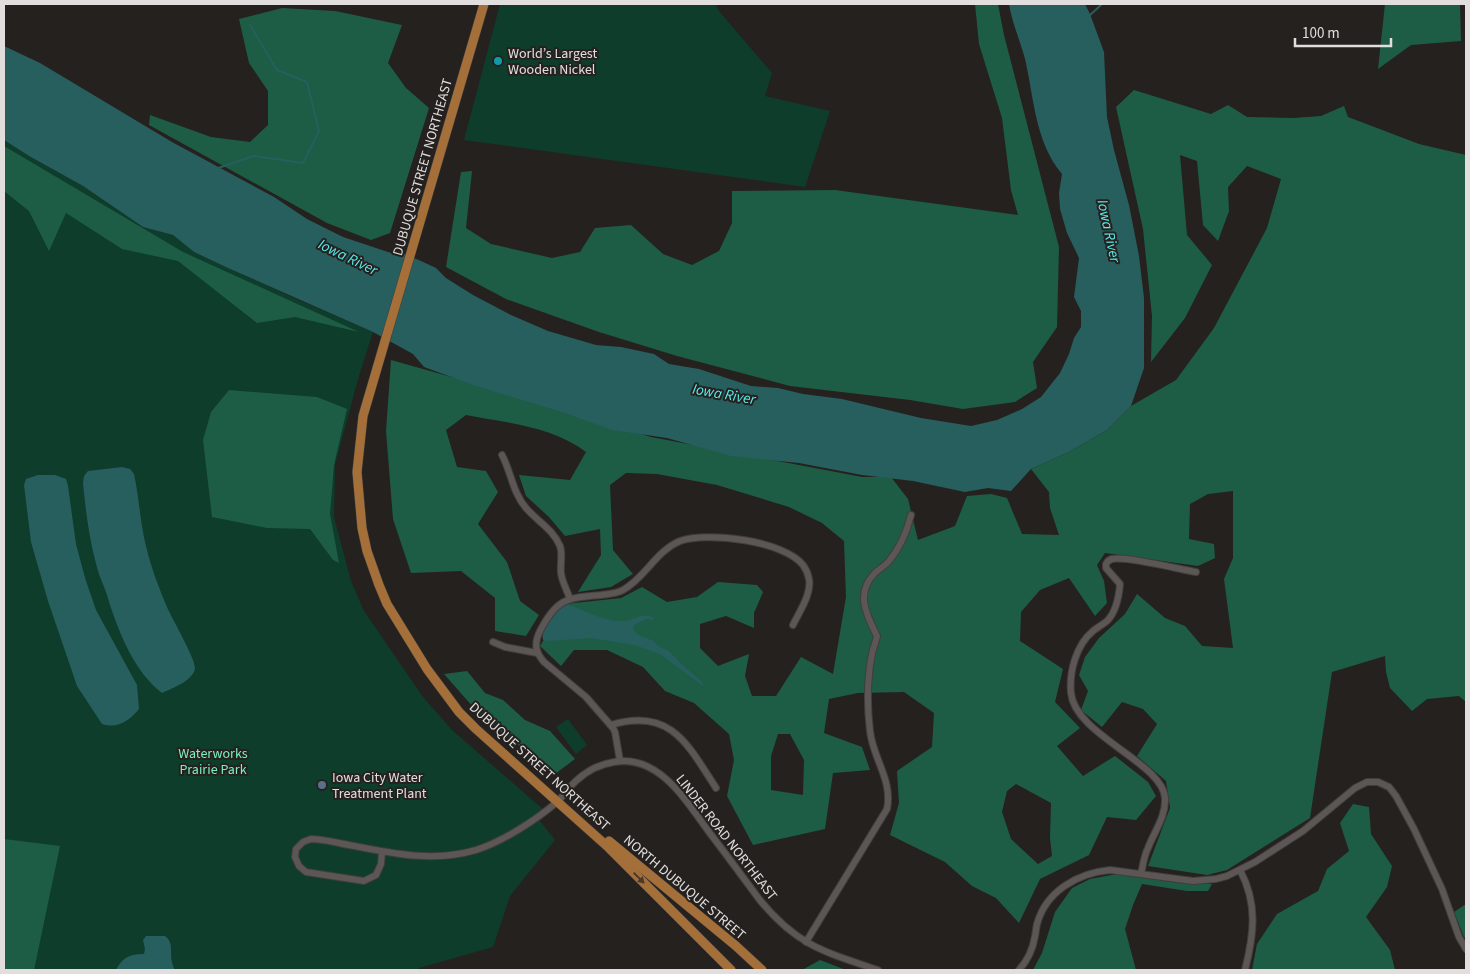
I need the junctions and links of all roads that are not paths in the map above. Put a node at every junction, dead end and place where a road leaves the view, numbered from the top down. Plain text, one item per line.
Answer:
1 (484, 4) edge
2 (502, 455) dead end
3 (911, 515) dead end
4 (1196, 572) dead end
5 (570, 599) junction
6 (793, 625) dead end
7 (493, 642) dead end
8 (538, 653) junction
9 (611, 725) junction
10 (620, 761) junction
11 (716, 788) dead end
12 (557, 802) junction
13 (565, 808) junction
14 (382, 852) junction
15 (1240, 870) junction
16 (1141, 874) junction
17 (806, 942) junction
18 (1466, 949) edge
19 (731, 970) edge
20 (762, 970) edge
21 (878, 970) edge
22 (1019, 970) edge
23 (1245, 970) edge

1 - 12 main road, DUBUQUE STREET NORTHEAST
2 - 5 street
3 - 17 street
4 - 16 street
5 - 6 street
5 - 8 street
7 - 8 street
8 - 9 street
9 - 10 street
9 - 11 street
10 - 12 street, LINDER ROAD NORTHEAST
10 - 17 street, LINDER ROAD NORTHEAST
12 - 13 main road, DUBUQUE STREET NORTHEAST
12 - 14 street, LINDER ROAD NORTHEAST
13 -> 19 main road, DUBUQUE STREET NORTHEAST
13 - 20 main road, NORTH DUBUQUE STREET
14 - 14 street, LINDER ROAD NORTHEAST
15 - 16 street
15 - 18 street
15 - 23 street
16 - 22 street
17 - 21 street, LINDER ROAD NORTHEAST

